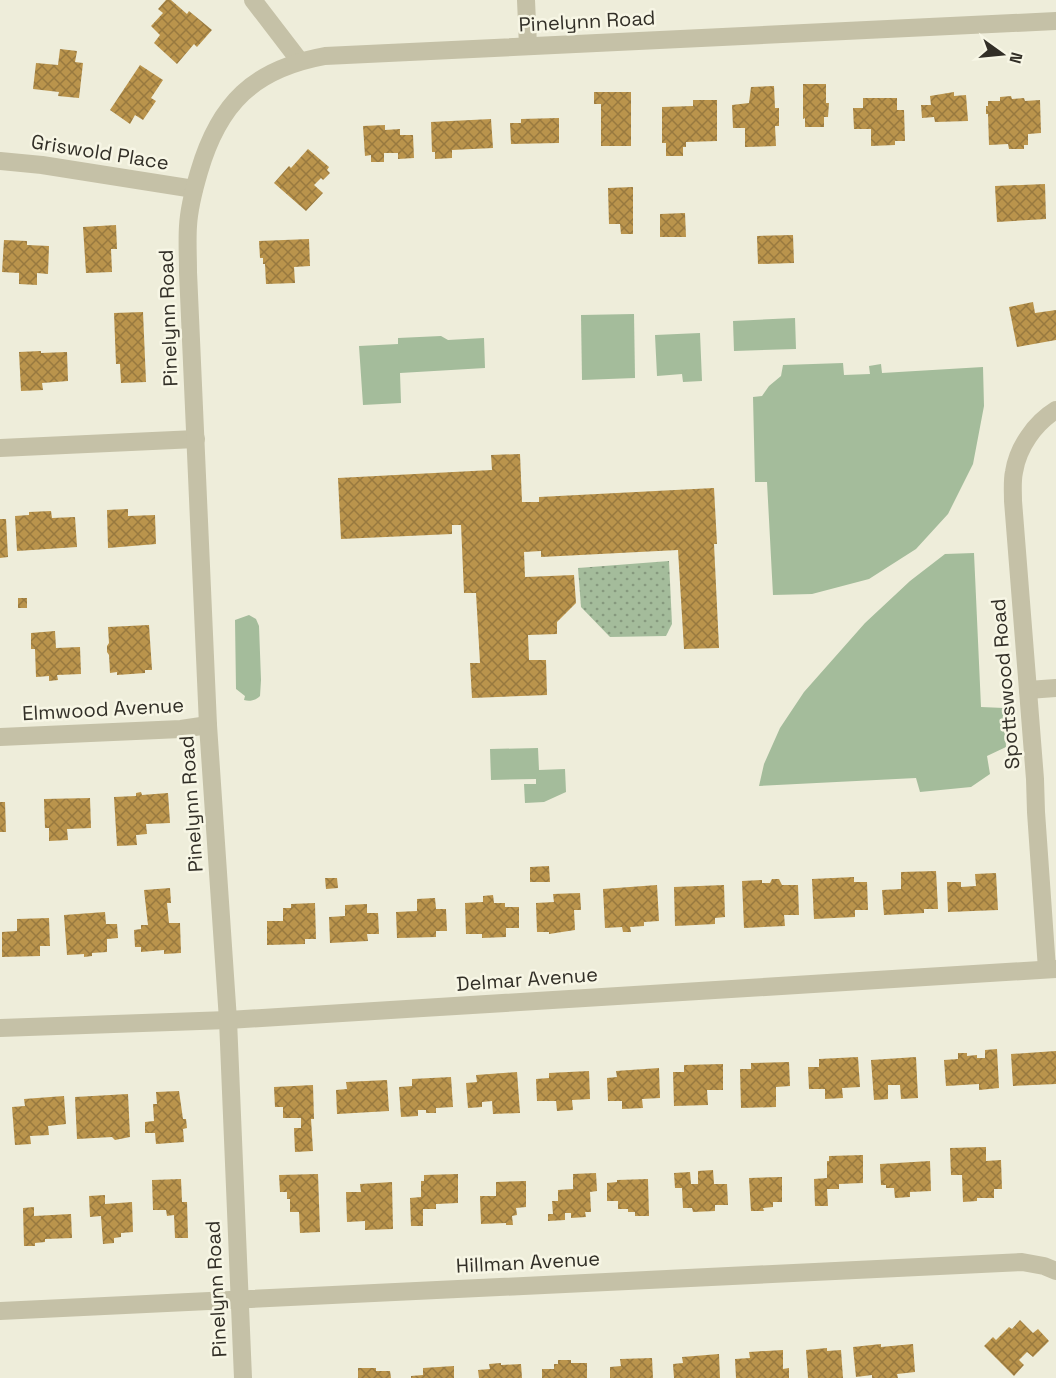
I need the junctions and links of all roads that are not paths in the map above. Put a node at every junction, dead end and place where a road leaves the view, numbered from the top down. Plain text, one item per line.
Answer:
1 (253, 0) edge
2 (526, 0) edge
3 (1056, 21) edge
4 (528, 46) junction
5 (299, 60) junction
6 (0, 161) edge
7 (194, 189) junction
8 (1056, 410) edge
9 (196, 439) junction
10 (0, 448) edge
11 (1056, 688) edge
12 (1028, 690) junction
13 (208, 724) junction
14 (0, 737) edge
15 (1051, 969) edge
16 (228, 1020) junction
17 (0, 1028) edge
18 (1056, 1270) edge
19 (238, 1298) junction
20 (0, 1311) edge
21 (243, 1378) edge

1 - 5 street
2 - 4 street
3 - 4 street, Pinelynn Road
4 - 5 street, Pinelynn Road
5 - 7 street, Pinelynn Road
6 - 7 street, Griswold Place
7 - 9 street, Pinelynn Road
8 - 12 street, Spottswood Road
9 - 10 street
9 - 13 street, Pinelynn Road
11 - 12 street
12 - 15 street, Spottswood Road
13 - 14 street, Elmwood Avenue
13 - 16 street, Pinelynn Road
15 - 16 street, Delmar Avenue
16 - 17 street, Delmar Avenue
16 - 19 street, Pinelynn Road
18 - 19 street, Hillman Avenue
19 - 20 street, Hillman Avenue
19 - 21 street, Pinelynn Road

